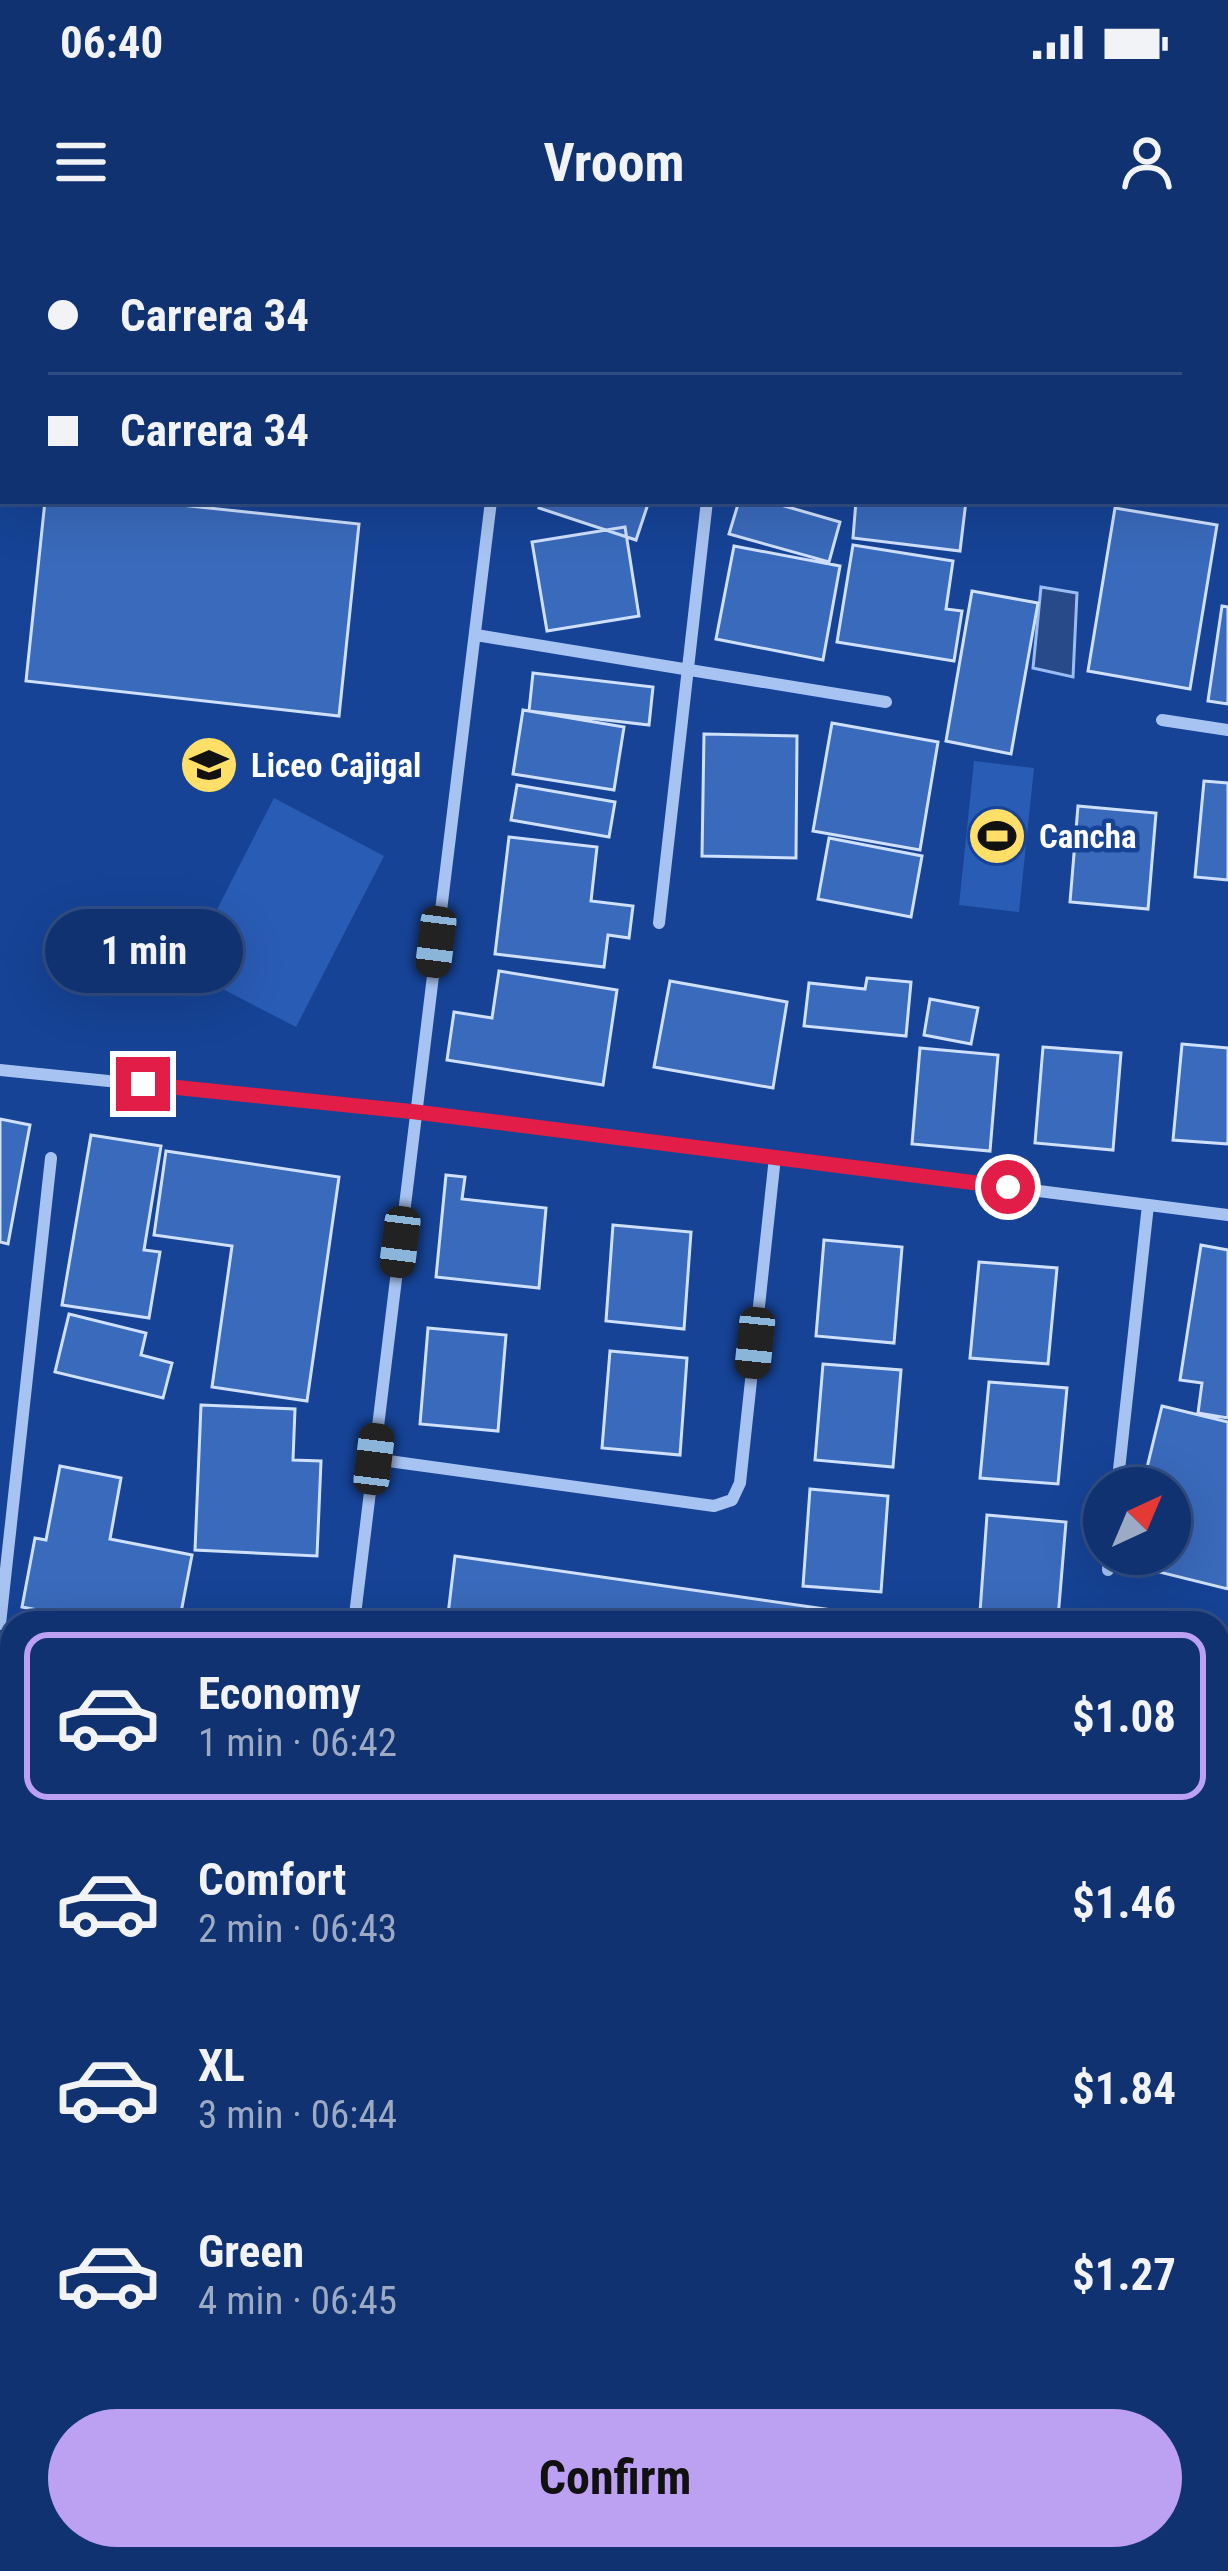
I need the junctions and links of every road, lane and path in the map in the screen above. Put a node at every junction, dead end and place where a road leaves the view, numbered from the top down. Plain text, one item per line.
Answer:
1 (491, 504) edge
2 (707, 504) edge
3 (476, 635) junction
4 (687, 671) junction
5 (886, 702) dead end
6 (1162, 720) dead end
7 (1228, 730) edge
8 (659, 923) dead end
9 (0, 1070) edge
10 (416, 1112) junction
11 (775, 1157) junction
12 (51, 1158) dead end
13 (1148, 1205) junction
14 (1228, 1215) edge
15 (374, 1459) junction
16 (1119, 1467) edge
17 (1, 1611) edge
18 (355, 1611) edge

1 - 3 street
2 - 4 street
3 - 4 street
3 - 10 street
4 - 5 street
4 - 8 street
6 - 7 street
9 - 10 street
10 - 11 street
10 - 15 street
11 - 13 street
11 - 15 street
12 - 17 street
13 - 14 street
13 - 16 street
15 - 18 street

